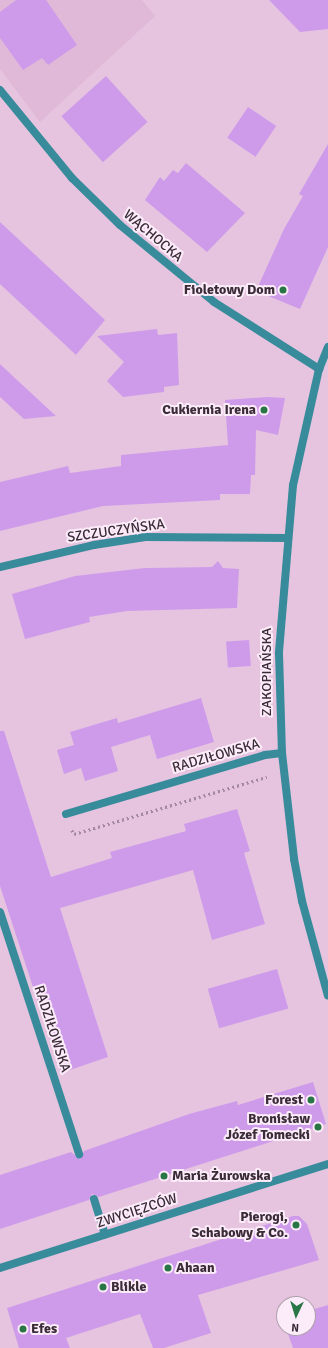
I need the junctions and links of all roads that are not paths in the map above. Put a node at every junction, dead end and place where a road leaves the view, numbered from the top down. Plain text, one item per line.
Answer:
1 (0, 90) edge
2 (328, 347) edge
3 (319, 369) junction
4 (287, 538) junction
5 (0, 567) edge
6 (282, 753) junction
7 (66, 814) dead end
8 (0, 912) edge
9 (328, 996) edge
10 (79, 1154) dead end
11 (328, 1164) edge
12 (94, 1199) dead end
13 (105, 1234) junction
14 (0, 1268) edge

1 - 3 street, WĄCHOCKA
2 - 3 street, ZAKOPIAŃSKA
3 - 4 street, ZAKOPIAŃSKA
4 - 5 street, SZCZUCZYŃSKA
4 - 6 street, ZAKOPIAŃSKA
6 - 7 street, RADZIŁOWSKA
6 - 9 street, ZAKOPIAŃSKA
8 - 10 street, RADZIŁOWSKA
11 - 13 street, ZWYCIĘZCÓW
12 - 13 street
13 - 14 street, ZWYCIĘZCÓW

